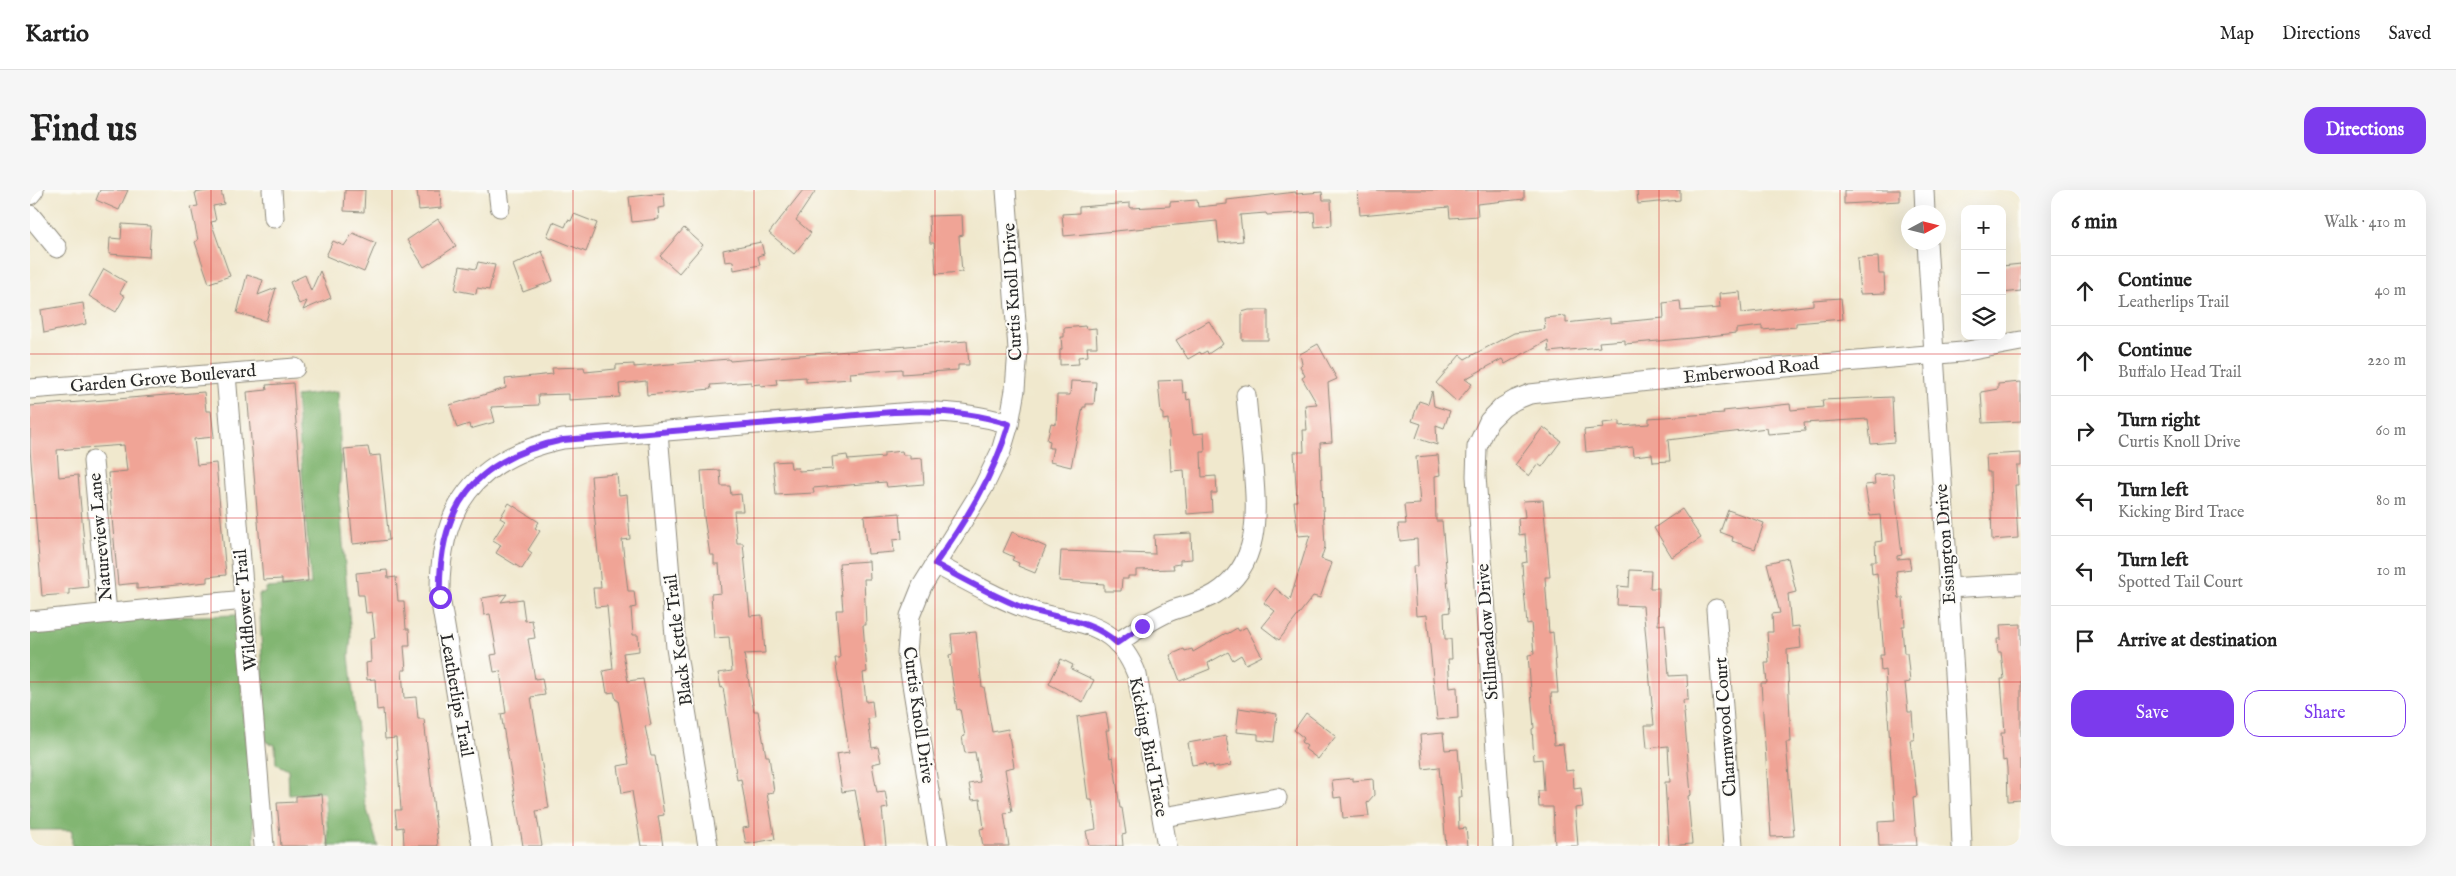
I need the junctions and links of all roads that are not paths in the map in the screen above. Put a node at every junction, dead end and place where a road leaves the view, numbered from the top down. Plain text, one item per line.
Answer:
1 (34, 190) edge
2 (272, 190) edge
3 (1006, 190) edge
4 (1924, 190) edge
5 (30, 195) edge
6 (1925, 205) edge
7 (30, 215) edge
8 (274, 218) dead end
9 (56, 248) dead end
10 (1927, 250) edge
11 (2021, 342) edge
12 (1933, 353) junction
13 (295, 368) dead end
14 (226, 374) junction
15 (30, 389) edge
16 (1246, 395) dead end
17 (1489, 421) joint
18 (1009, 424) junction
19 (658, 433) junction
20 (93, 461) dead end
21 (935, 564) junction
22 (2021, 584) edge
23 (1948, 588) junction
24 (245, 600) junction
25 (1716, 609) dead end
26 (107, 613) junction
27 (30, 621) edge
28 (1117, 643) junction
29 (1277, 798) dead end
30 (1163, 817) junction
31 (264, 846) edge
32 (482, 846) edge
33 (708, 846) edge
34 (938, 846) edge
35 (1167, 846) edge
36 (1503, 846) edge
37 (1734, 846) edge
38 (1962, 846) edge

1 - 5 street
2 - 8 street
3 - 18 street, Curtis Knoll Drive
4 - 6 street
7 - 9 street
10 - 12 street, Essington Drive
11 - 12 street, Emberwood Road
12 - 17 street, Emberwood Road
12 - 23 street, Essington Drive
13 - 14 street, Garden Grove Boulevard
14 - 15 street, Garden Grove Boulevard
14 - 24 street, Wildflower Trail
16 - 28 street
17 - 36 street, Stillmeadow Drive
18 - 19 street, Leatherlips Trail
18 - 21 street, Curtis Knoll Drive
19 - 32 street, Leatherlips Trail
19 - 33 street, Black Kettle Trail
20 - 26 street, Natureview Lane
21 - 28 street, Kicking Bird Trace
21 - 34 street, Curtis Knoll Drive
22 - 23 street
23 - 38 street, Essington Drive
24 - 26 street, Natureview Lane
24 - 31 street, Wildflower Trail
25 - 37 street, Charmwood Court
26 - 27 street, Natureview Lane
28 - 30 street, Kicking Bird Trace
29 - 30 street
30 - 35 street, Kicking Bird Trace

